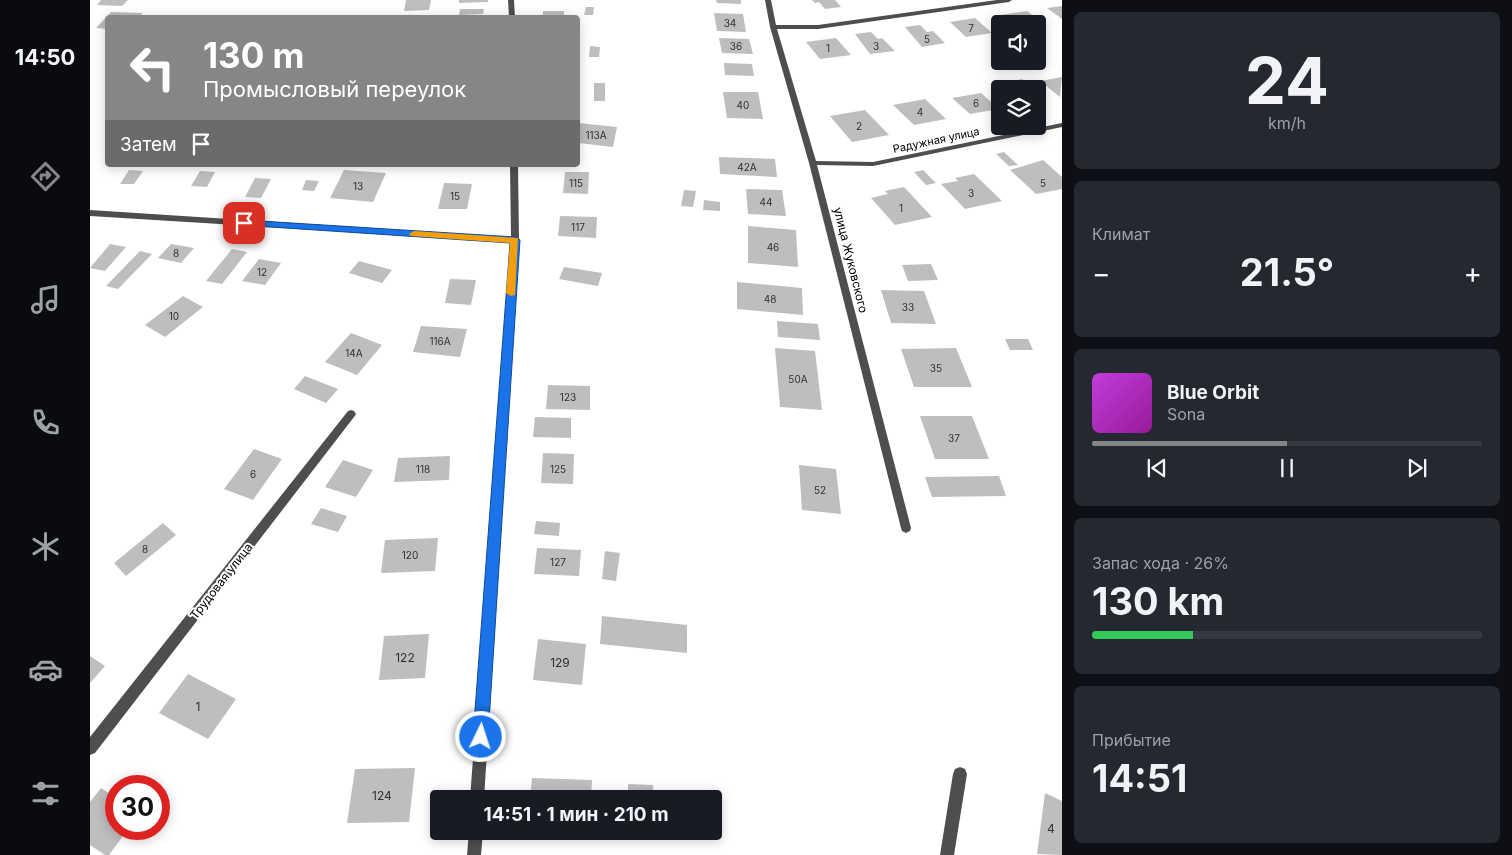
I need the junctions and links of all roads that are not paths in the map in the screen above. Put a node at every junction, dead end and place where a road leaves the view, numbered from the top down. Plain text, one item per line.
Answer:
1 (512, 0) edge
2 (768, 0) edge
3 (1009, 0) edge
4 (512, 15) edge
5 (773, 27) junction
6 (1062, 125) edge
7 (813, 163) junction
8 (514, 167) edge
9 (90, 213) edge
10 (515, 240) junction
11 (351, 414) dead end
12 (906, 528) dead end
13 (90, 748) edge
14 (960, 774) dead end
15 (479, 790) edge
16 (475, 840) edge
17 (474, 855) edge
18 (947, 855) edge

1 - 4 street
2 - 5 street, улица Жуковского
3 - 5 street
5 - 7 street, улица Жуковского
6 - 7 street, Радужная улица
7 - 12 street, улица Жуковского
8 - 10 street
9 - 10 street
10 - 15 street
11 - 13 street, Трудовая улица
14 - 18 street
16 - 17 street

